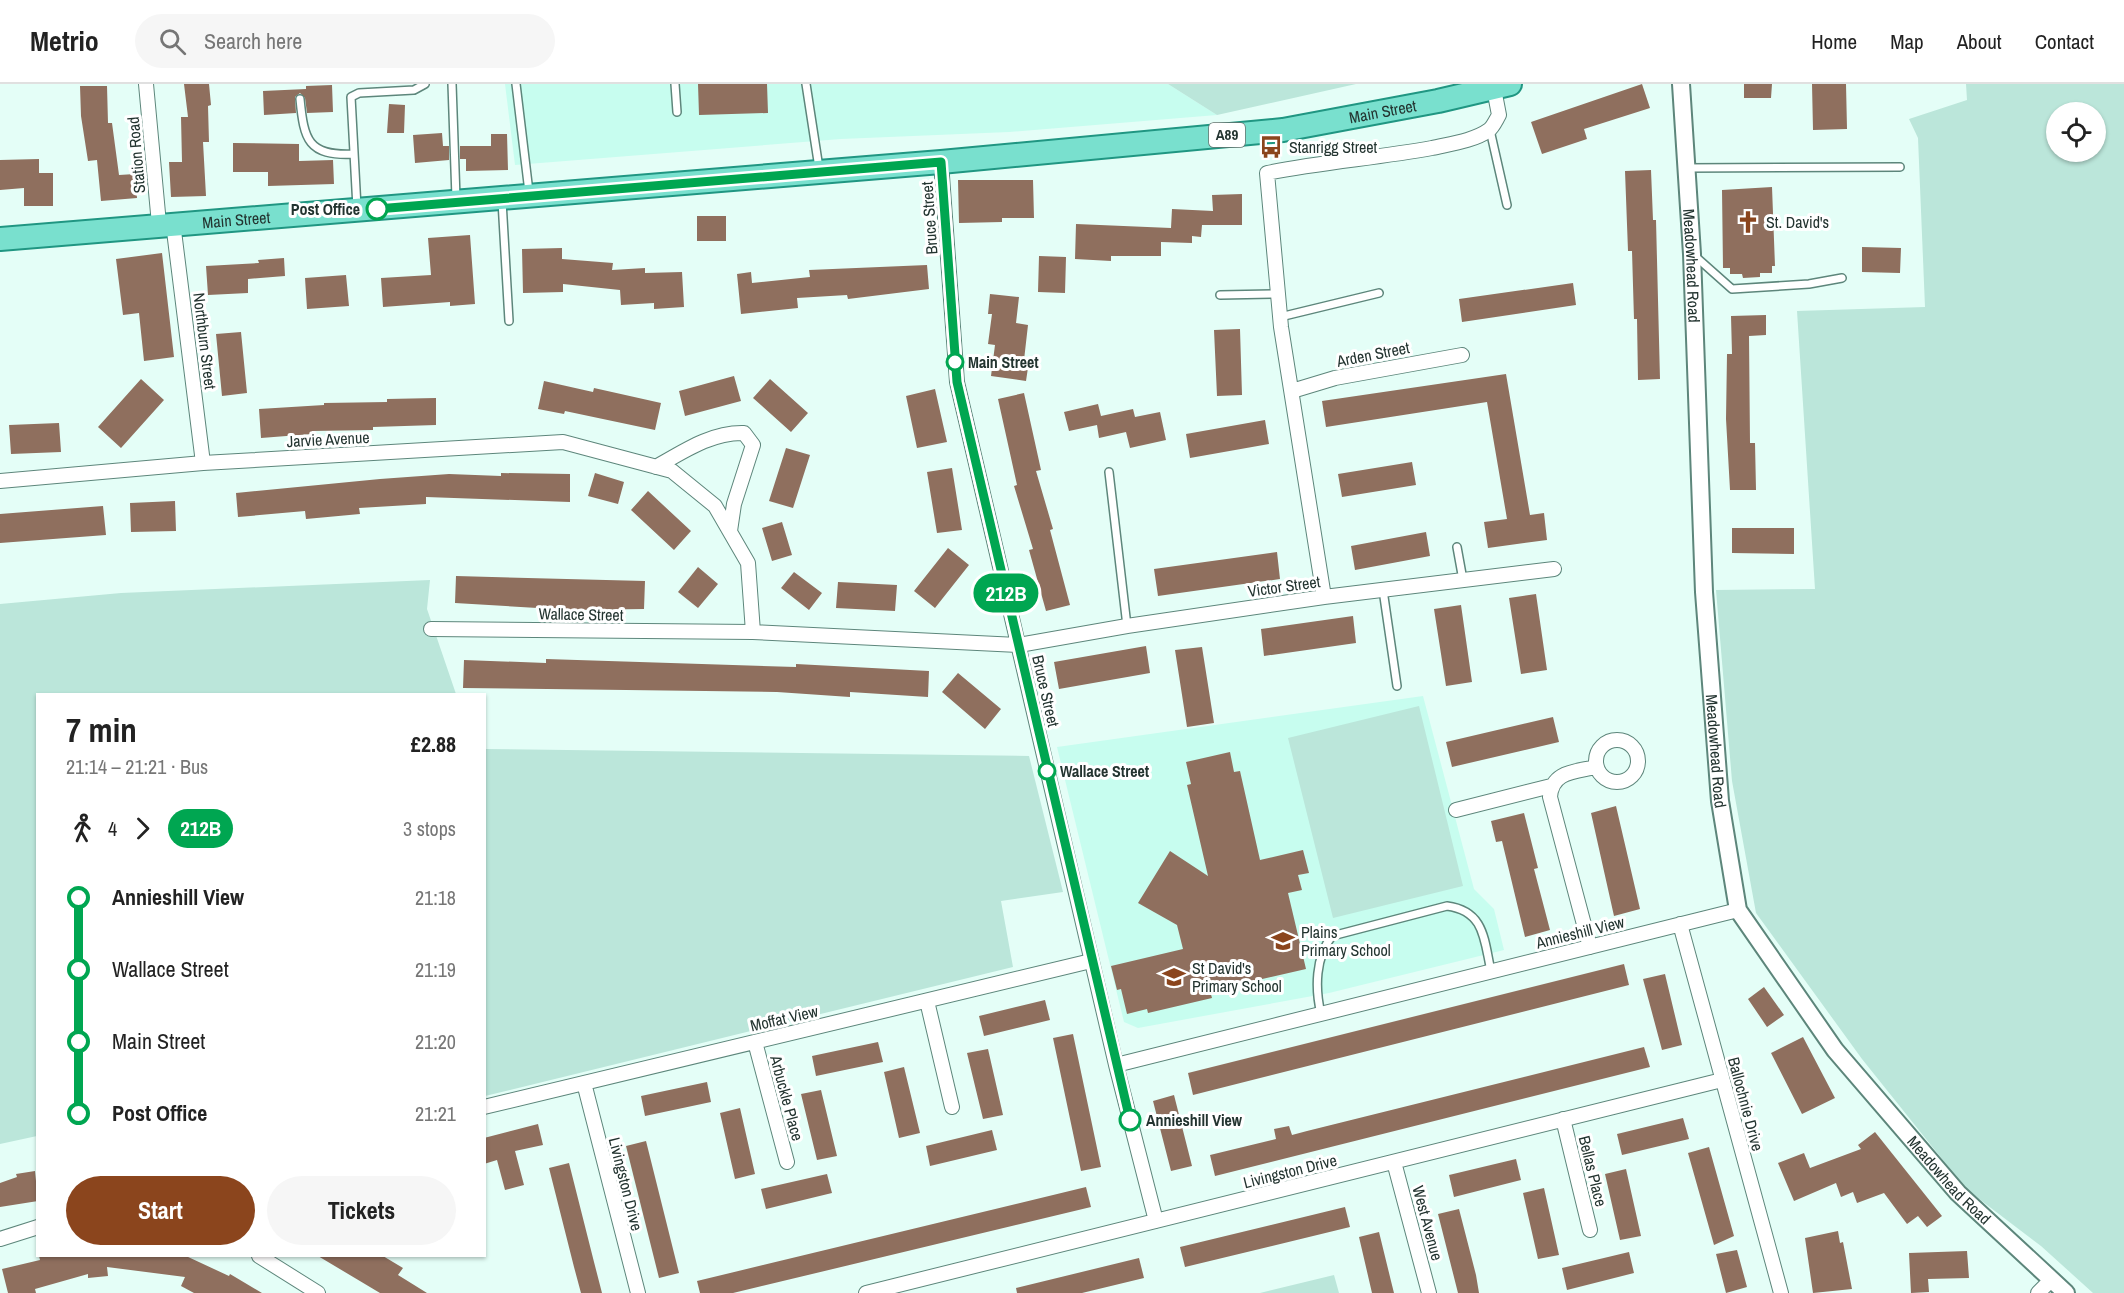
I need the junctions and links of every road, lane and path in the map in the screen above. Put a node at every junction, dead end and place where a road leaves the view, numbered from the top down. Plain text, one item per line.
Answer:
1 (146, 84) edge
2 (426, 84) edge
3 (452, 84) edge
4 (516, 84) edge
5 (675, 84) edge
6 (806, 84) edge
7 (1681, 84) edge
8 (1502, 86) edge
9 (300, 99) dead end
10 (677, 112) dead end
11 (1490, 130) junction
12 (353, 154) junction
13 (941, 162) junction
14 (1900, 167) dead end
15 (1686, 168) junction
16 (819, 170) junction
17 (529, 196) junction
18 (501, 197) junction
19 (456, 202) junction
20 (1508, 205) dead end
21 (357, 210) junction
22 (166, 223) junction
23 (0, 239) edge
24 (1692, 254) junction
25 (1842, 278) dead end
26 (1379, 293) dead end
27 (1277, 294) junction
28 (1220, 295) dead end
29 (1280, 317) junction
30 (509, 321) dead end
31 (1462, 355) dead end
32 (1292, 392) junction
33 (203, 464) junction
34 (656, 466) junction
35 (1109, 472) dead end
36 (0, 481) edge
37 (730, 531) junction
38 (1457, 547) dead end
39 (1554, 568) dead end
40 (1463, 580) junction
41 (1383, 590) junction
42 (1324, 597) junction
43 (1126, 626) junction
44 (431, 629) dead end
45 (753, 632) junction
46 (1019, 645) junction
47 (1397, 686) dead end
48 (1596, 767) dead end
49 (1551, 786) junction
50 (1456, 810) dead end
51 (1738, 910) junction
52 (1680, 924) junction
53 (1590, 947) junction
54 (1091, 961) junction
55 (1491, 971) junction
56 (927, 1001) junction
57 (1321, 1014) junction
58 (755, 1042) junction
59 (1116, 1065) junction
60 (1722, 1080) junction
61 (584, 1083) junction
62 (486, 1107) edge
63 (952, 1107) dead end
64 (1563, 1119) junction
65 (788, 1162) dead end
66 (1394, 1162) junction
67 (1156, 1221) junction
68 (36, 1228) edge
69 (1590, 1230) dead end
70 (0, 1239) edge
71 (261, 1257) edge
72 (2051, 1280) junction
73 (908, 1288) edge
74 (318, 1293) edge
75 (638, 1293) edge
76 (866, 1293) edge
77 (1429, 1293) edge
78 (1781, 1293) edge
79 (2038, 1293) edge
80 (2066, 1293) edge

1 - 22 street, Station Road
2 - 12 lane
3 - 19 lane
4 - 17 lane
5 - 10 lane
6 - 16 lane
7 - 15 street, Meadowhead Road
8 - 11 street
8 - 13 main road, Main Street / A89
9 - 12 lane
11 - 20 lane
11 - 27 street
12 - 21 lane
13 - 16 main road, Main Street / A89
13 - 46 street, Bruce Street
14 - 15 lane
15 - 24 street, Meadowhead Road
16 - 17 main road, Main Street / A89
17 - 18 main road, Main Street / A89
18 - 19 main road, Main Street / A89
18 - 30 lane
19 - 21 main road, Main Street / A89
21 - 22 main road, Main Street / A89
22 - 23 main road, Main Street / A89
22 - 33 street, Northburn Street
24 - 25 lane
24 - 51 street, Meadowhead Road
26 - 29 lane
27 - 28 lane
27 - 29 street
29 - 32 street
31 - 32 street, Arden Street
32 - 42 street
33 - 34 street, Jarvie Avenue
33 - 36 street, Jarvie Avenue
34 - 37 street, Jarvie Avenue
34 - 37 street
35 - 43 lane
37 - 45 street, Jarvie Avenue
38 - 40 lane
39 - 40 street, Victor Street
40 - 41 street, Victor Street
41 - 42 street, Victor Street
41 - 47 lane
42 - 43 street, Victor Street
43 - 46 street, Victor Street
44 - 45 street, Wallace Street
45 - 46 street, Wallace Street
46 - 54 street, Bruce Street
48 - 49 street
49 - 50 street
49 - 53 street
51 - 52 street, Annieshill View
51 - 72 street, Meadowhead Road
52 - 53 street, Annieshill View
52 - 60 street, Ballochnie Drive
53 - 55 street, Annieshill View
54 - 56 street, Moffat View
54 - 59 street, Bruce Street
55 - 57 street, Annieshill View
55 - 57 lane
56 - 58 street, Moffat View
56 - 63 street
57 - 59 street, Annieshill View
58 - 61 street, Moffat View
58 - 65 street, Arbuckle Place
59 - 67 street, Bruce Street
60 - 64 street, Livingston Drive
60 - 78 street, Ballochnie Drive
61 - 62 street, Moffat View
61 - 75 street, Livingston Drive
64 - 66 street, Livingston Drive
64 - 69 street, Bellas Place
66 - 67 street, Livingston Drive
66 - 77 street, West Avenue
67 - 73 street, Livingston Drive
68 - 70 street
71 - 74 street
72 - 79 street
72 - 80 street, Meadowhead Road
73 - 76 street, Livingston Drive

